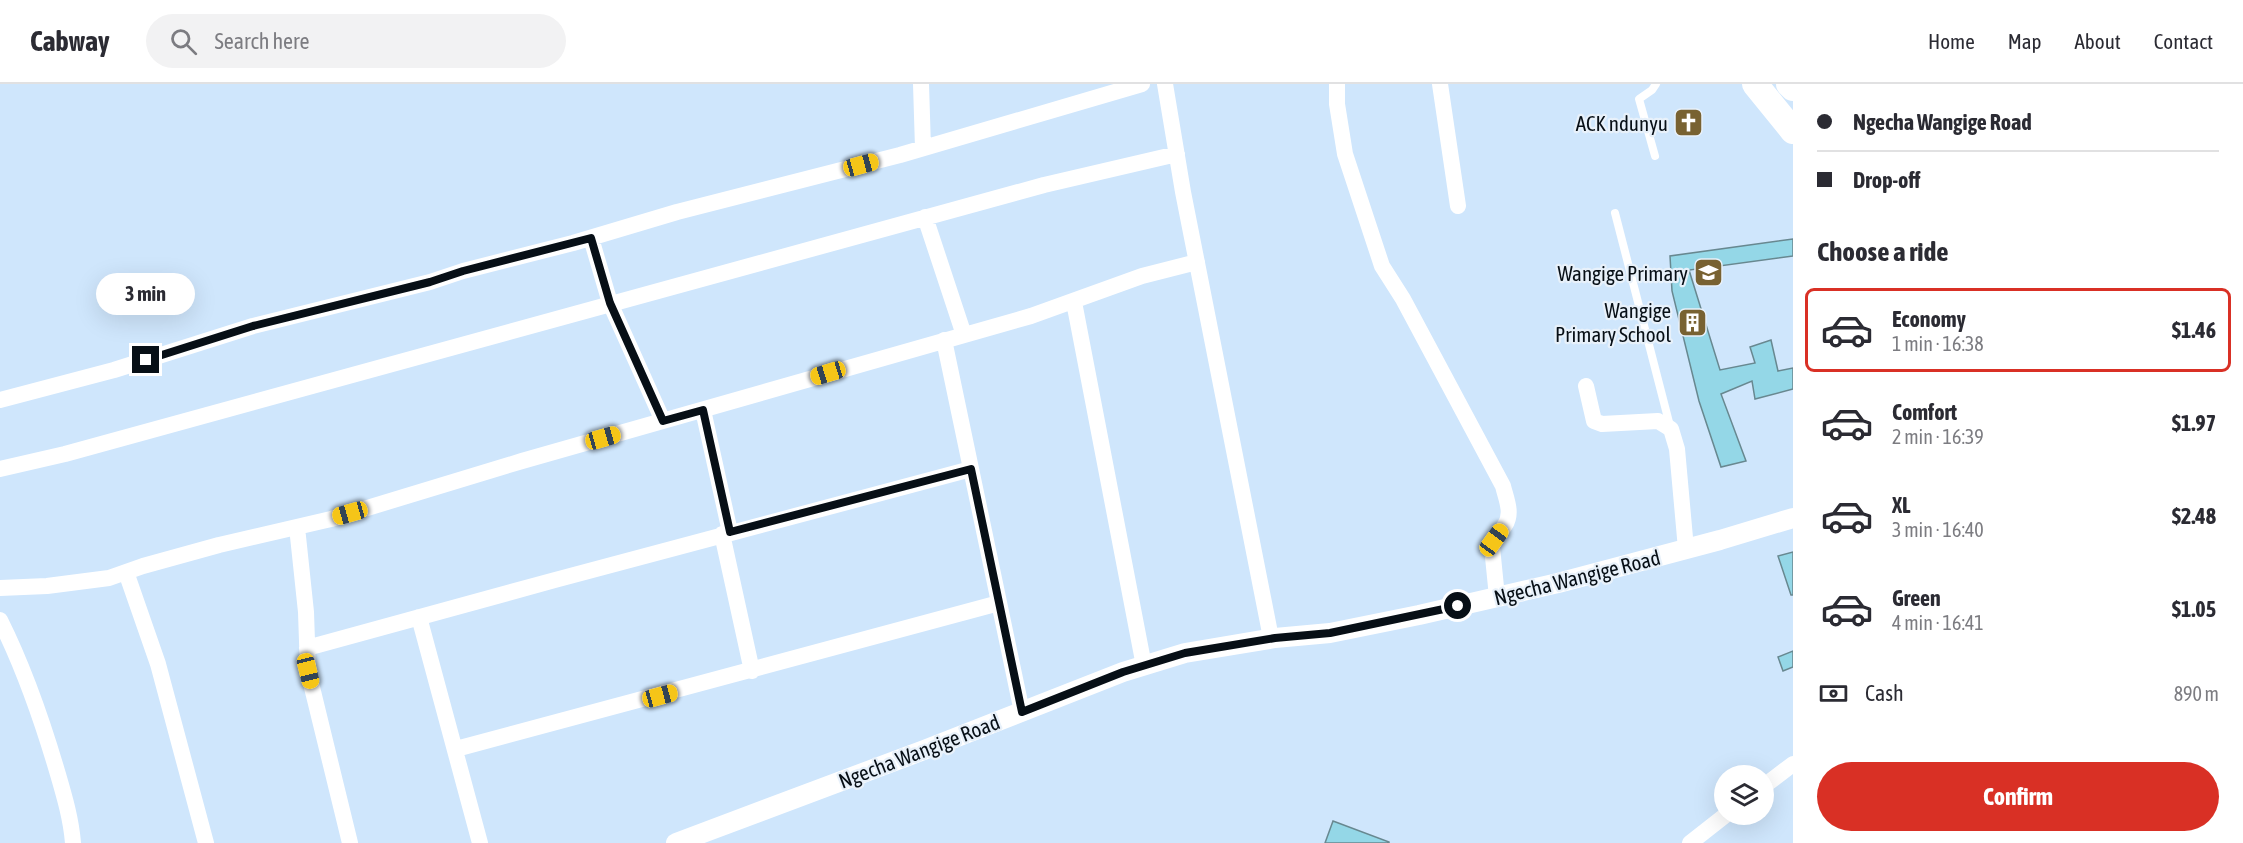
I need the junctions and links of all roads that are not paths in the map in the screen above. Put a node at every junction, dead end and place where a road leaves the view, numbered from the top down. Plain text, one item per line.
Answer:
1 (921, 84) edge
2 (1142, 84) edge
3 (1165, 84) edge
4 (1337, 84) edge
5 (1440, 84) edge
6 (1656, 84) edge
7 (1755, 84) edge
8 (1790, 84) edge
9 (1793, 88) edge
10 (1793, 131) edge
11 (923, 148) junction
12 (1177, 154) junction
13 (1655, 156) dead end
14 (1458, 206) dead end
15 (1615, 213) dead end
16 (925, 217) junction
17 (591, 238) junction
18 (1197, 262) junction
19 (1074, 302) junction
20 (610, 303) junction
21 (964, 335) junction
22 (944, 340) junction
23 (1586, 386) dead end
24 (0, 400) edge
25 (703, 410) junction
26 (663, 421) junction
27 (1671, 429) junction
28 (0, 469) edge
29 (971, 469) junction
30 (1793, 518) edge
31 (297, 527) junction
32 (726, 533) junction
33 (1686, 549) junction
34 (126, 572) junction
35 (0, 588) edge
36 (1497, 597) junction
37 (999, 603) junction
38 (420, 617) junction
39 (0, 620) edge
40 (1271, 638) junction
41 (307, 648) junction
42 (1144, 666) junction
43 (752, 671) junction
44 (1022, 712) junction
45 (456, 749) junction
46 (1793, 764) edge
47 (1774, 778) edge
48 (1714, 824) edge
49 (73, 843) edge
50 (206, 843) edge
51 (350, 843) edge
52 (480, 843) edge
53 (676, 843) edge
54 (1690, 843) edge

1 - 11 street
2 - 11 street
3 - 12 street
4 - 36 street
5 - 14 street
6 - 13 lane
7 - 10 main road
8 - 9 main road
11 - 17 street
12 - 16 street
12 - 18 street
15 - 27 lane
16 - 20 street
16 - 21 street
17 - 20 street
17 - 24 street
18 - 19 street
18 - 40 street
19 - 21 street
19 - 42 street
20 - 26 street
20 - 28 street
21 - 22 street
22 - 25 street
22 - 29 street
23 - 27 street
25 - 26 street
25 - 32 street
26 - 31 street
27 - 33 street
29 - 32 street
29 - 37 street
30 - 33 street, Ngecha Wangige Road
31 - 34 street
31 - 41 street
32 - 38 street
32 - 43 street
33 - 36 street, Ngecha Wangige Road
34 - 35 street
34 - 50 street
36 - 40 street, Ngecha Wangige Road
37 - 43 street
37 - 44 street
38 - 41 street
38 - 45 street
39 - 49 street
40 - 42 street, Ngecha Wangige Road
41 - 51 street
42 - 44 street, Ngecha Wangige Road
43 - 45 street
44 - 53 street, Ngecha Wangige Road
45 - 52 street
46 - 47 street
48 - 54 street

